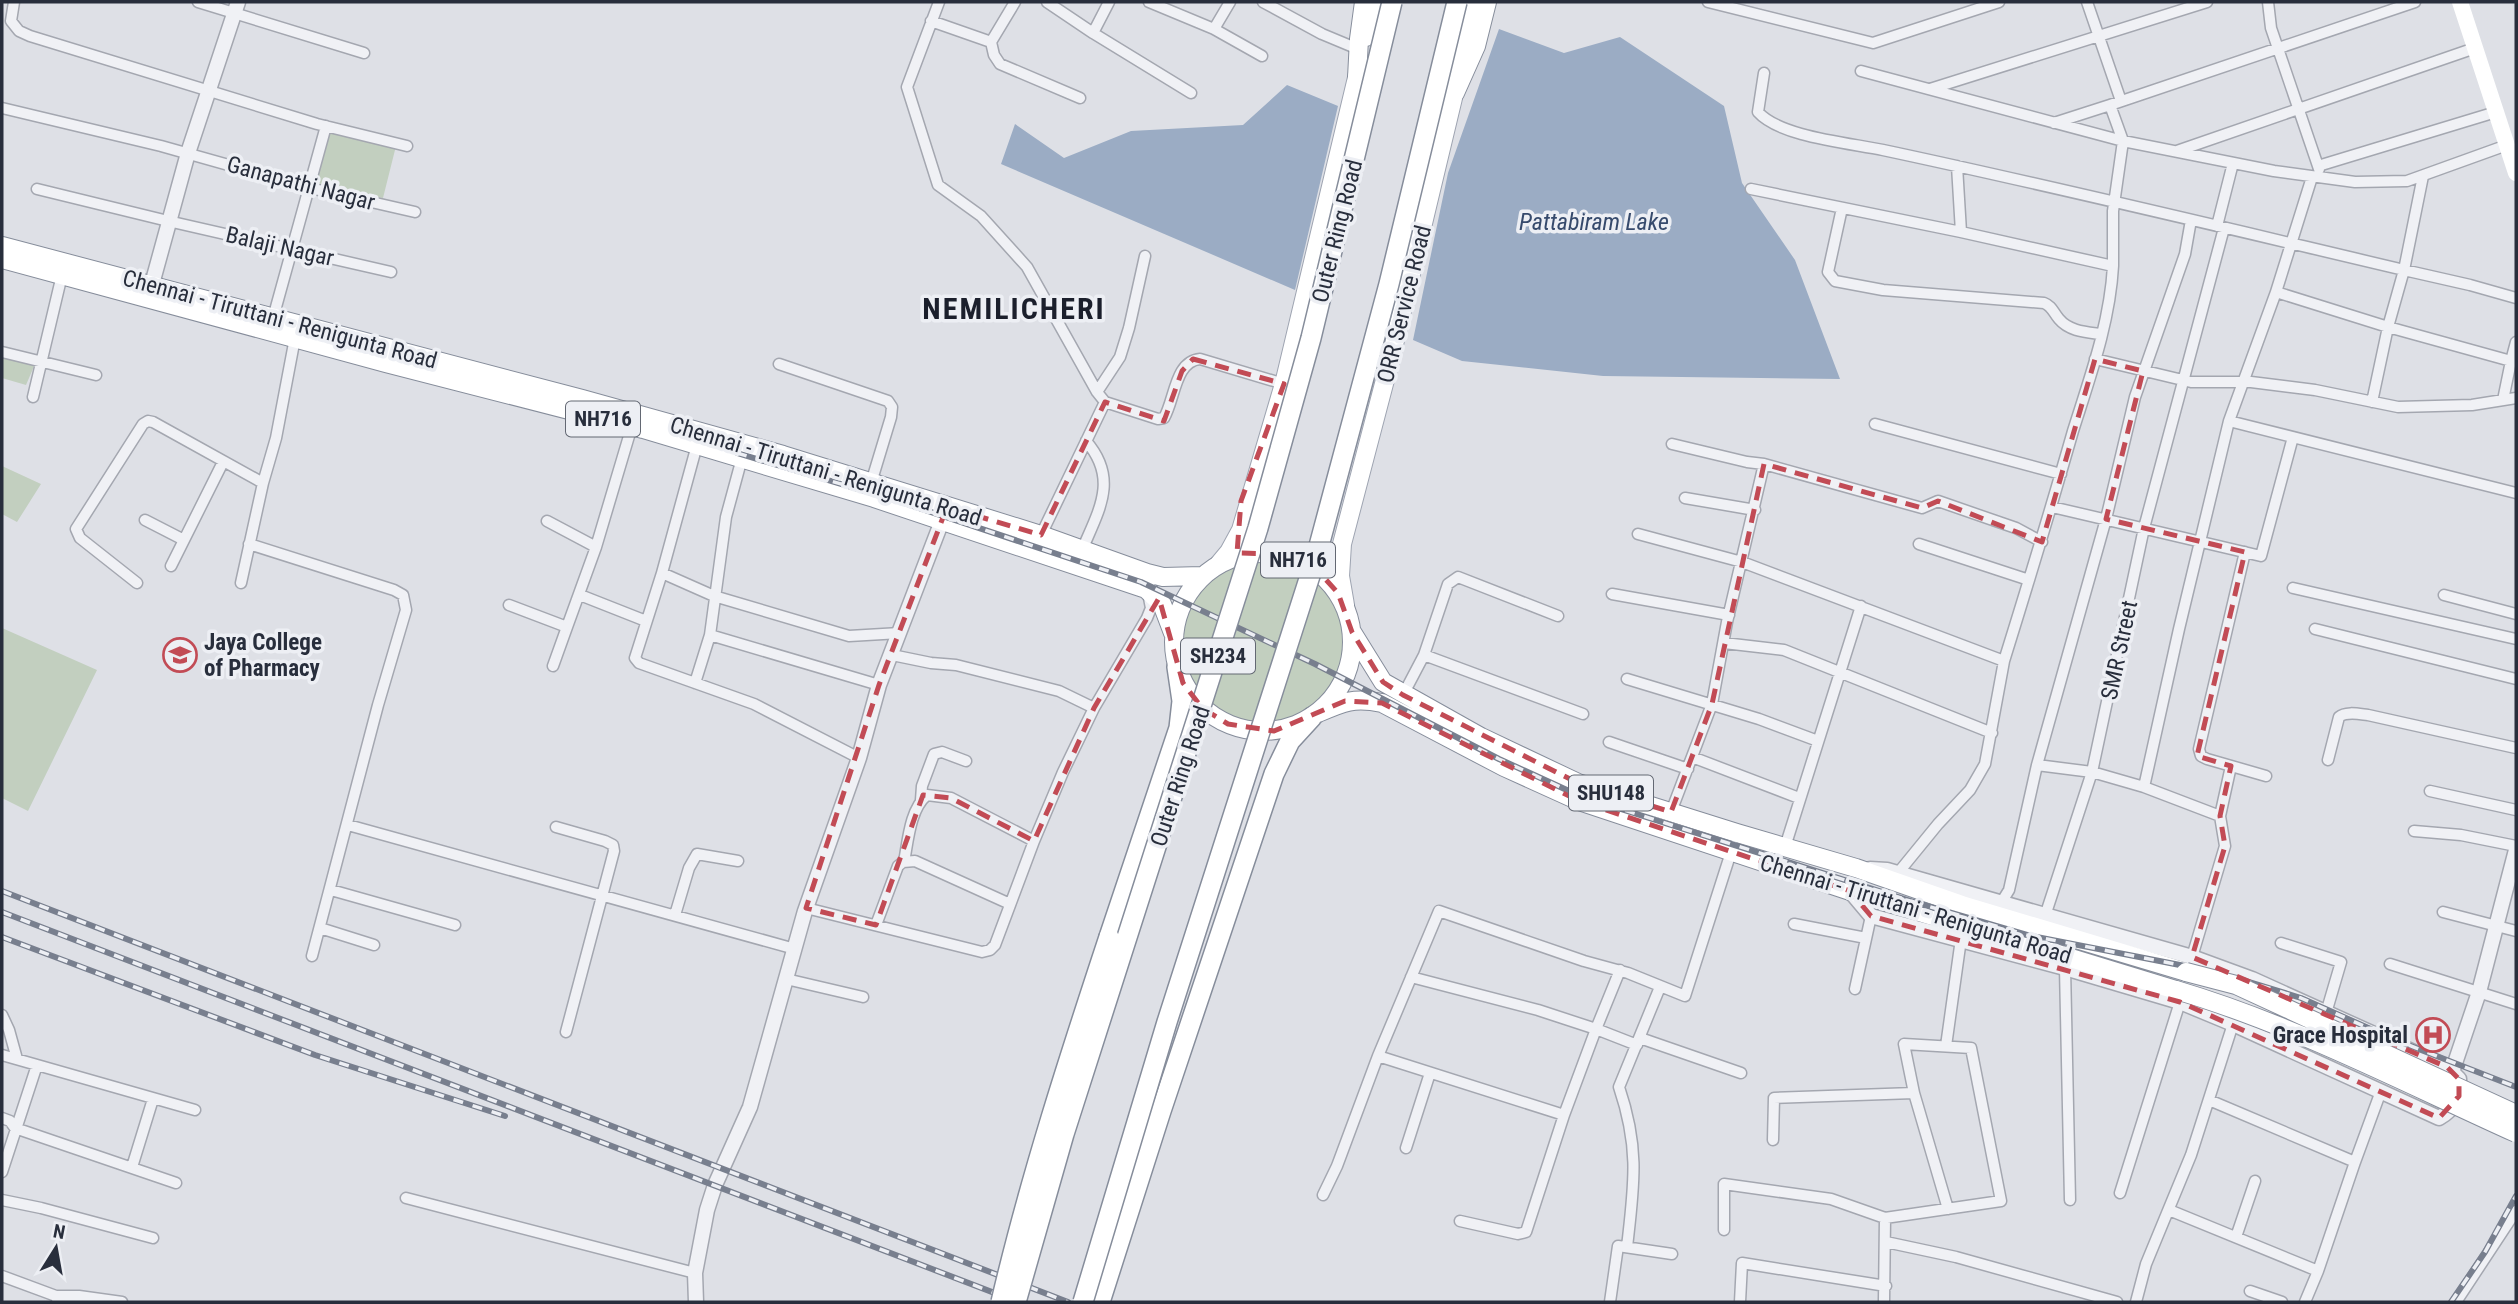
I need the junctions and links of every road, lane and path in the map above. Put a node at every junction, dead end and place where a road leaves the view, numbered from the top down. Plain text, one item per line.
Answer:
1 (14, 2) edge
2 (198, 2) edge
3 (939, 2) edge
4 (1014, 2) edge
5 (1046, 2) edge
6 (1110, 2) edge
7 (1149, 2) edge
8 (1230, 2) edge
9 (1263, 2) edge
10 (1364, 2) edge
11 (1374, 2) edge
12 (1392, 2) edge
13 (1457, 2) edge
14 (1476, 2) edge
15 (1487, 2) edge
16 (1708, 2) edge
17 (1999, 2) edge
18 (2087, 2) edge
19 (2207, 2) edge
20 (2268, 2) edge
21 (2415, 2) edge
22 (2460, 2) edge
23 (237, 8) edge
24 (931, 21) junction
25 (1214, 29) junction
26 (1093, 33) junction
27 (2098, 37) junction
28 (991, 42) junction
29 (2278, 48) junction
30 (2475, 48) junction
31 (1358, 49) junction
32 (364, 53) dead end
33 (1262, 56) dead end
34 (1861, 71) dead end
35 (1764, 73) dead end
36 (1357, 78) junction
37 (1930, 89) junction
38 (208, 90) junction
39 (1191, 93) dead end
40 (1455, 93) junction
41 (1080, 98) dead end
42 (2116, 103) junction
43 (2, 108) edge
44 (2300, 108) junction
45 (2497, 112) junction
46 (2054, 123) junction
47 (326, 125) junction
48 (2123, 141) junction
49 (2507, 145) junction
50 (407, 146) dead end
51 (2177, 152) junction
52 (188, 153) junction
53 (2234, 163) junction
54 (1957, 166) junction
55 (2318, 166) junction
56 (2516, 173) edge
57 (2423, 176) junction
58 (2318, 177) junction
59 (310, 188) junction
60 (37, 189) dead end
61 (1751, 189) dead end
62 (2115, 202) junction
63 (1842, 208) junction
64 (415, 212) dead end
65 (2191, 219) junction
66 (168, 221) junction
67 (2221, 227) junction
68 (1961, 232) junction
69 (2292, 243) junction
70 (2, 246) edge
71 (293, 249) junction
72 (1145, 256) dead end
73 (2, 259) edge
74 (2113, 266) junction
75 (2404, 270) junction
76 (391, 272) dead end
77 (62, 275) junction
78 (150, 291) junction
79 (2276, 292) junction
80 (2516, 298) edge
81 (273, 318) junction
82 (2388, 327) junction
83 (2100, 334) junction
84 (295, 338) junction
85 (2516, 342) edge
86 (2, 352) edge
87 (2095, 359) junction
88 (2511, 361) junction
89 (43, 363) junction
90 (779, 365) dead end
91 (2143, 371) junction
92 (96, 375) dead end
93 (2183, 381) junction
94 (2244, 382) junction
95 (1284, 384) junction
96 (1097, 392) junction
97 (33, 397) dead end
98 (2516, 398) edge
99 (2503, 400) junction
100 (1105, 402) junction
101 (2372, 402) junction
102 (2229, 421) junction
103 (1875, 424) dead end
104 (632, 426) junction
105 (2293, 437) junction
106 (1086, 441) junction
107 (1672, 444) dead end
108 (697, 445) junction
109 (742, 458) junction
110 (223, 462) junction
111 (1764, 464) junction
112 (2061, 474) junction
113 (871, 483) junction
114 (263, 484) junction
115 (2516, 493) edge
116 (1685, 498) dead end
117 (2052, 507) junction
118 (1755, 510) junction
119 (945, 514) junction
120 (2106, 519) junction
121 (145, 520) dead end
122 (547, 521) dead end
123 (2144, 528) junction
124 (1638, 534) dead end
125 (1041, 535) junction
126 (184, 540) junction
127 (2199, 541) junction
128 (2042, 542) junction
129 (249, 544) junction
130 (1919, 544) dead end
131 (596, 547) junction
132 (1082, 550) junction
133 (2245, 552) junction
134 (1742, 562) junction
135 (1219, 564) junction
136 (171, 566) dead end
137 (662, 572) junction
138 (1202, 576) junction
139 (2029, 580) junction
140 (137, 583) dead end
141 (241, 583) dead end
142 (2293, 588) dead end
143 (1146, 589) junction
144 (1612, 594) dead end
145 (580, 595) junction
146 (2444, 595) dead end
147 (714, 596) junction
148 (509, 605) dead end
149 (1345, 605) junction
150 (1861, 606) junction
151 (2516, 614) edge
152 (1729, 615) junction
153 (1558, 616) dead end
154 (646, 621) junction
155 (567, 627) junction
156 (2315, 629) dead end
157 (1352, 632) junction
158 (900, 633) junction
159 (1173, 633) junction
160 (710, 635) junction
161 (2516, 639) edge
162 (1724, 643) junction
163 (1424, 654) junction
164 (892, 655) junction
165 (2004, 661) junction
166 (553, 666) dead end
167 (1177, 667) junction
168 (1840, 671) junction
169 (1627, 679) dead end
170 (2516, 679) edge
171 (695, 683) junction
172 (879, 685) junction
173 (1402, 695) junction
174 (1712, 704) junction
175 (1094, 708) junction
176 (1583, 714) dead end
177 (1315, 715) junction
178 (1992, 733) junction
179 (1818, 741) junction
180 (1609, 742) dead end
181 (2516, 748) edge
182 (1692, 757) junction
183 (859, 758) junction
184 (2328, 760) dead end
185 (966, 761) dead end
186 (2037, 765) junction
187 (2231, 766) junction
188 (1688, 769) junction
189 (2092, 772) junction
190 (2266, 776) dead end
191 (2144, 787) junction
192 (2430, 791) dead end
193 (1800, 798) junction
194 (922, 800) junction
195 (2516, 810) edge
196 (1671, 812) junction
197 (2220, 817) junction
198 (348, 825) junction
199 (556, 827) dead end
200 (2414, 831) dead end
201 (1737, 833) junction
202 (1034, 841) junction
203 (1785, 847) junction
204 (2516, 848) edge
205 (1731, 851) junction
206 (738, 861) dead end
207 (904, 862) junction
208 (1856, 868) junction
209 (1898, 873) junction
210 (331, 890) junction
211 (1850, 891) junction
212 (604, 895) junction
213 (2001, 903) junction
214 (1010, 904) junction
215 (806, 908) junction
216 (2443, 912) dead end
217 (675, 915) junction
218 (1871, 916) junction
219 (2045, 916) junction
220 (1794, 924) dead end
221 (456, 925) dead end
222 (876, 925) junction
223 (2496, 926) junction
224 (320, 928) junction
225 (2516, 931) edge
226 (1866, 938) junction
227 (1961, 939) junction
228 (2281, 943) dead end
229 (374, 945) dead end
230 (794, 949) junction
231 (312, 956) dead end
232 (2390, 964) dead end
233 (2189, 965) junction
234 (2065, 968) junction
235 (1620, 970) junction
236 (1411, 977) junction
237 (786, 979) junction
238 (1660, 987) junction
239 (1855, 989) dead end
240 (2479, 992) junction
241 (2178, 996) junction
242 (863, 997) dead end
243 (2516, 1004) edge
244 (2326, 1013) junction
245 (2, 1015) edge
246 (2233, 1024) junction
247 (1596, 1029) junction
248 (566, 1032) dead end
249 (1638, 1041) junction
250 (1946, 1046) junction
251 (2, 1055) edge
252 (1378, 1056) junction
253 (17, 1059) junction
254 (37, 1065) junction
255 (2452, 1072) junction
256 (1430, 1073) junction
257 (1741, 1073) dead end
258 (2381, 1091) junction
259 (1914, 1093) junction
260 (153, 1099) junction
261 (2209, 1100) junction
262 (195, 1110) dead end
263 (2516, 1114) edge
264 (1564, 1115) junction
265 (2, 1118) edge
266 (15, 1128) junction
267 (2516, 1133) edge
268 (1773, 1140) dead end
269 (1406, 1148) dead end
270 (2355, 1162) junction
271 (132, 1167) junction
272 (2, 1172) edge
273 (2255, 1181) dead end
274 (176, 1183) dead end
275 (2120, 1193) dead end
276 (1323, 1195) dead end
277 (406, 1198) dead end
278 (2, 1200) edge
279 (2070, 1200) dead end
280 (1948, 1209) junction
281 (2169, 1210) junction
282 (2516, 1211) edge
283 (1885, 1217) junction
284 (1460, 1221) dead end
285 (1724, 1230) dead end
286 (2236, 1237) junction
287 (153, 1238) dead end
288 (1885, 1242) junction
289 (1628, 1247) junction
290 (1672, 1254) dead end
291 (2318, 1270) junction
292 (695, 1273) junction
293 (2, 1276) edge
294 (1886, 1286) junction
295 (2250, 1291) dead end
296 (57, 1299) edge
297 (122, 1302) edge
298 (696, 1302) edge
299 (1001, 1302) edge
300 (1016, 1302) edge
301 (1083, 1302) edge
302 (1100, 1302) edge
303 (1610, 1302) edge
304 (1740, 1302) edge
305 (1884, 1302) edge
306 (2117, 1302) edge
307 (2136, 1302) edge
308 (2282, 1302) edge
309 (2305, 1302) edge
310 (2458, 1302) edge

1 - 38 street
2 - 23 street
3 - 24 street
4 - 28 street
5 - 26 street
6 - 26 street
7 - 25 street
8 - 25 street
9 - 31 street
10 - 31 main road
11 - 36 main road
12 - 300 highway, Outer Ring Road / SH234, bridge
13 - 301 highway, SH234, bridge
14 - 40 main road, ORR Service Road
15 - 40 main road
16 - 17 street
18 - 27 street
19 - 27 street
20 - 29 street
21 - 29 street
22 - 30 main road
23 - 32 street
23 - 38 street
24 - 28 street
24 - 96 street
25 - 33 street
26 - 39 street
27 - 37 street
27 - 42 street
28 - 41 street
29 - 42 street
29 - 44 street
30 - 44 street
30 - 45 main road
31 - 36 main road
34 - 37 street
35 - 54 street
36 - 95 main road
37 - 46 street
38 - 47 street
38 - 52 street
40 - 149 main road, ORR Service Road
42 - 46 street
42 - 48 street
43 - 52 street, Ganapathi Nagar
44 - 51 street
44 - 55 street
45 - 49 main road
45 - 55 street
46 - 48 street
47 - 50 street
47 - 59 street
48 - 51 street
48 - 62 street
49 - 56 main road
49 - 57 street
51 - 53 street
52 - 59 street, Ganapathi Nagar
52 - 66 street
53 - 58 street
53 - 67 street, SMR Street
54 - 62 street
54 - 68 street
55 - 58 street
57 - 58 street
57 - 75 street
58 - 69 street
59 - 64 street, Ganapathi Nagar
59 - 71 street
60 - 66 street, Balaji Nagar
61 - 63 street
62 - 65 street
62 - 74 street
63 - 68 street
63 - 83 street
65 - 67 street
65 - 91 street
66 - 71 street, Balaji Nagar
66 - 78 street
67 - 69 street
67 - 93 street, SMR Street
68 - 74 street
69 - 75 street
69 - 79 street
70 - 78 main road, Chennai - Tiruttani - Renigunta Road / NH716
71 - 76 street, Balaji Nagar
71 - 81 street
72 - 96 street
73 - 77 main road, Chennai - Tiruttani - Renigunta Road / NH716
74 - 83 street
75 - 80 street
75 - 82 street
77 - 78 main road, Chennai - Tiruttani - Renigunta Road / NH716
77 - 89 street
78 - 81 main road, Chennai - Tiruttani - Renigunta Road / NH716
78 - 84 main road, Chennai - Tiruttani - Renigunta Road / NH716
79 - 82 street
79 - 94 street
81 - 113 main road, Chennai - Tiruttani - Renigunta Road / NH716
82 - 88 street
82 - 101 street
83 - 87 street
84 - 104 main road, Chennai - Tiruttani - Renigunta Road / NH716
84 - 114 street
85 - 88 street
86 - 89 street
87 - 91 street
87 - 112 street
88 - 99 street
89 - 92 street
89 - 97 street
90 - 113 street
91 - 93 street
91 - 120 street
93 - 94 street
93 - 123 street, SMR Street
94 - 101 street
94 - 102 street
95 - 100 street
95 - 135 main road
96 - 100 street
98 - 99 street
99 - 101 street
100 - 106 street
102 - 105 street
102 - 127 street
103 - 112 street
104 - 108 main road, Chennai - Tiruttani - Renigunta Road / NH716
104 - 131 street
105 - 115 street
105 - 133 street
106 - 125 street
106 - 132 street
107 - 111 street
108 - 109 main road, Chennai - Tiruttani - Renigunta Road / NH716
108 - 137 street
109 - 119 main road, Chennai - Tiruttani - Renigunta Road / NH716
109 - 147 street
110 - 114 street
110 - 126 street
110 - 140 street
111 - 118 street
111 - 128 street
112 - 117 street
113 - 119 main road, Chennai - Tiruttani - Renigunta Road / NH716
114 - 129 street
116 - 118 street
117 - 120 street
117 - 128 street
118 - 134 street
119 - 125 main road, Chennai - Tiruttani - Renigunta Road / NH716
119 - 143 main road, Chennai - Tiruttani - Renigunta Road / NH716
119 - 158 street
120 - 123 street
120 - 186 street
121 - 126 street
122 - 131 street
123 - 127 street
123 - 189 street, SMR Street
124 - 134 street
125 - 132 main road, Chennai - Tiruttani - Renigunta Road / NH716
126 - 136 street
127 - 133 street
127 - 191 street
128 - 139 street
129 - 141 street
129 - 198 street
130 - 139 street
131 - 145 street
132 - 138 main road, Chennai - Tiruttani - Renigunta Road / NH716
133 - 187 street
134 - 150 street
134 - 152 street
135 - 138 main road, Chennai - Tiruttani - Renigunta Road / NH716
135 - 149 main road, Chennai - Tiruttani - Renigunta Road / NH716
137 - 147 street
137 - 154 street
138 - 159 main road, Chennai - Tiruttani - Renigunta Road / NH716
139 - 165 street
142 - 161 street
143 - 159 main road, Chennai - Tiruttani - Renigunta Road / NH716
143 - 175 street
144 - 152 street
145 - 154 street
145 - 155 street
146 - 151 street
147 - 158 street
147 - 160 street
148 - 155 street
149 - 157 main road, Chennai - Tiruttani - Renigunta Road / NH716
150 - 165 street
150 - 168 street
152 - 162 street
153 - 163 street
154 - 171 street
155 - 166 street
156 - 170 street
157 - 173 main road, Chennai - Tiruttani - Renigunta Road / SHU148
157 - 177 main road, Chennai - Tiruttani - Renigunta Road / NH716
158 - 164 street
159 - 167 main road, Chennai - Tiruttani - Renigunta Road / NH716
160 - 171 street
160 - 172 street
162 - 168 street
162 - 174 street
163 - 173 street
163 - 176 street
164 - 172 street
164 - 175 street
165 - 178 street
167 - 177 main road, Chennai - Tiruttani - Renigunta Road / NH716
167 - 299 highway, bridge
168 - 178 street
168 - 179 street
169 - 174 street
171 - 183 street
172 - 183 street
173 - 196 main road, Chennai - Tiruttani - Renigunta Road / SHU148
174 - 179 street
174 - 182 street
175 - 202 street
177 - 205 main road, Chennai - Tiruttani - Renigunta Road / SHU148
177 - 302 highway
178 - 209 street
179 - 193 street
180 - 188 street
181 - 184 street
182 - 188 street
182 - 193 street
183 - 215 street
185 - 194 street
186 - 189 street
186 - 213 street
187 - 190 street
187 - 197 street
188 - 196 street
189 - 191 street
189 - 219 street, SMR Street
191 - 197 street
192 - 195 street
193 - 203 street
194 - 202 street
194 - 207 street
196 - 201 main road, Chennai - Tiruttani - Renigunta Road / SHU148
197 - 233 street
198 - 210 street
198 - 212 street
199 - 212 street
200 - 204 street
201 - 203 main road, Chennai - Tiruttani - Renigunta Road / SHU148
201 - 205 street
202 - 214 street
203 - 208 main road, Chennai - Tiruttani - Renigunta Road / SHU148
204 - 223 street
205 - 211 main road, Chennai - Tiruttani - Renigunta Road / SHU148
205 - 238 street
206 - 217 street
207 - 214 street
207 - 222 street
208 - 209 street
208 - 233 main road, Chennai - Tiruttani - Renigunta Road / SHU148
209 - 213 street
210 - 221 street
210 - 224 street
211 - 218 street
211 - 241 main road, Chennai - Tiruttani - Renigunta Road / SHU148
212 - 217 street
212 - 248 street
213 - 219 street
214 - 222 street
215 - 222 street
215 - 230 street
216 - 223 street
217 - 230 street
218 - 226 street
218 - 227 street
219 - 233 street
220 - 226 street
223 - 225 street
223 - 240 street
224 - 229 street
224 - 231 street
226 - 239 street
227 - 234 street
227 - 250 street
228 - 244 street
230 - 237 street
232 - 240 street
233 - 244 street
233 - 263 main road, Chennai - Tiruttani - Renigunta Road / SHU148, bridge
234 - 241 street
234 - 279 street
235 - 236 street
235 - 238 street
235 - 247 street
236 - 247 street
236 - 252 street
237 - 242 street
237 - 292 street
238 - 249 street
240 - 243 street
240 - 255 street
241 - 246 street
241 - 267 main road, Chennai - Tiruttani - Renigunta Road / SHU148, bridge
241 - 275 street
244 - 255 street
245 - 253 street
246 - 258 street
246 - 261 street
247 - 249 street
247 - 264 street
249 - 257 street
249 - 289 street
250 - 259 street
250 - 280 street
251 - 253 street
252 - 256 street
252 - 276 street
253 - 254 street
254 - 260 street
254 - 266 street
255 - 258 street
256 - 264 street
256 - 269 street
258 - 270 street
259 - 268 street
259 - 280 street
260 - 262 street
260 - 271 street
261 - 270 street
261 - 281 street
264 - 284 street
265 - 266 street
266 - 271 street
266 - 272 street
270 - 291 street
271 - 274 street
273 - 286 street
277 - 292 street
278 - 287 street
280 - 283 street
281 - 286 street
281 - 307 street
282 - 310 street
283 - 285 street
283 - 288 street
286 - 291 street
288 - 294 street
288 - 306 street
289 - 290 street
289 - 303 street
291 - 309 street
292 - 298 street
293 - 296 street
294 - 304 street
294 - 305 street
295 - 308 street
296 - 297 street

